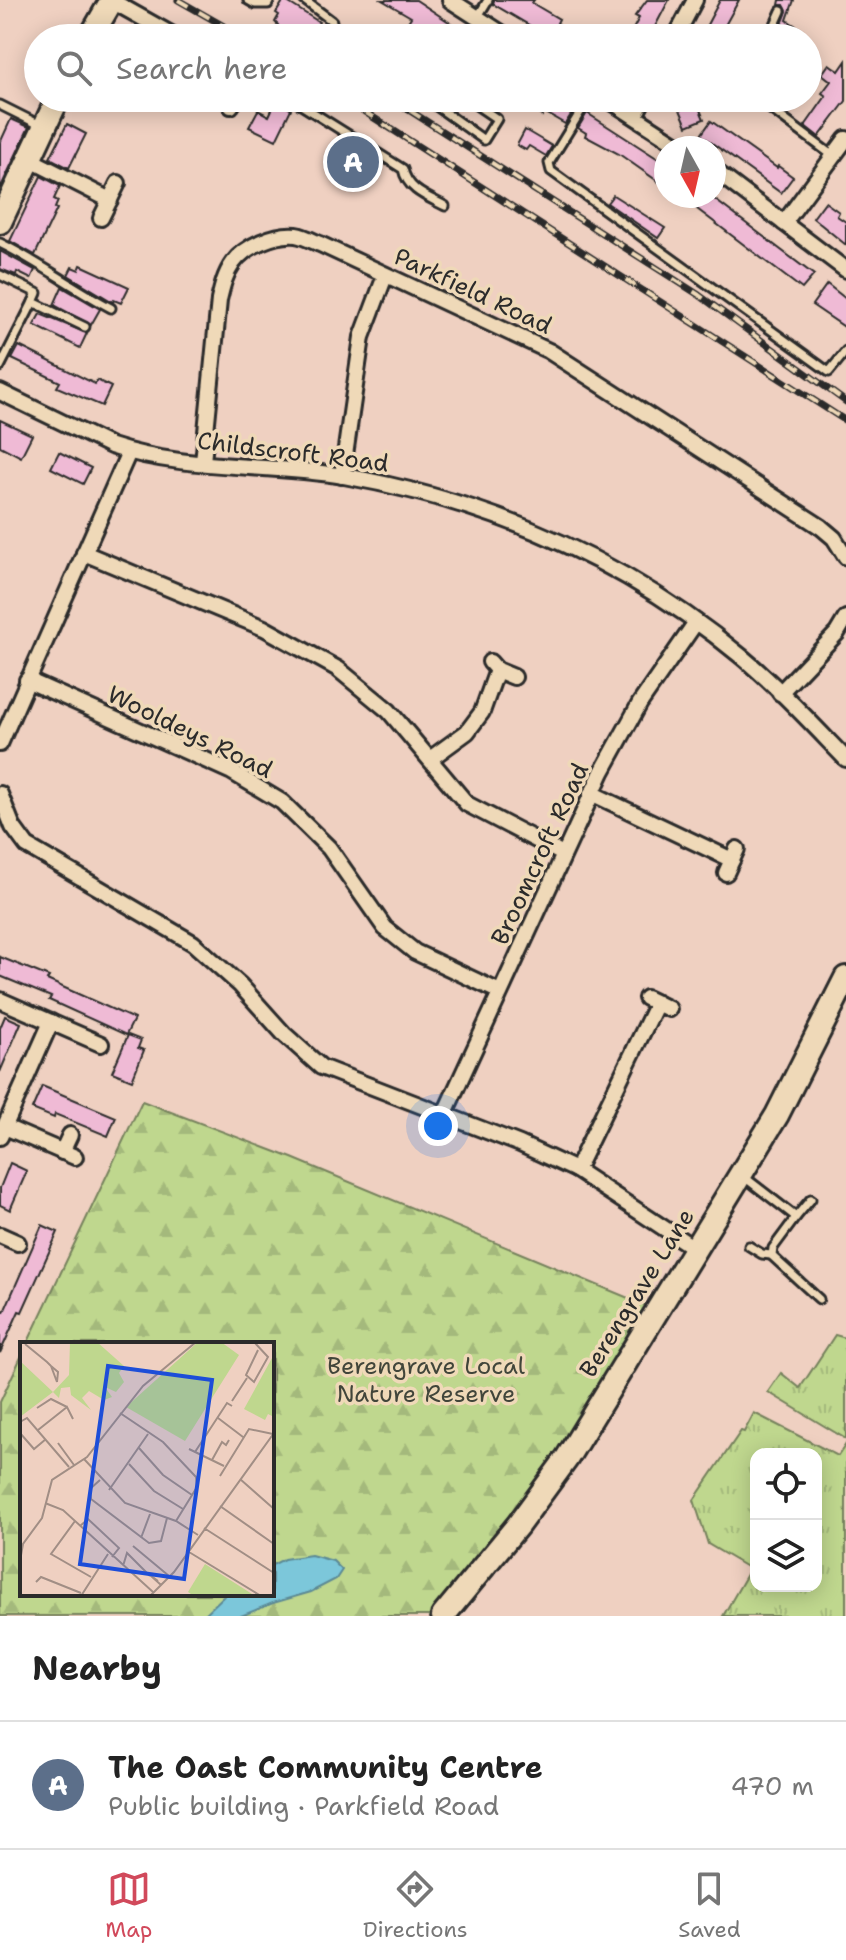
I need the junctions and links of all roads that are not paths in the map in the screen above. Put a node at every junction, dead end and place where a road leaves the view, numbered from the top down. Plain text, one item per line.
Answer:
1 (248, 0) edge
2 (270, 0) edge
3 (304, 0) edge
4 (450, 0) edge
5 (488, 0) edge
6 (695, 0) edge
7 (112, 1) edge
8 (781, 11) dead end
9 (477, 18) junction
10 (98, 24) edge
11 (153, 24) edge
12 (332, 24) edge
13 (486, 24) edge
14 (682, 24) edge
15 (775, 24) edge
16 (0, 105) edge
17 (51, 112) edge
18 (312, 112) edge
19 (445, 112) edge
20 (487, 112) edge
21 (580, 112) edge
22 (629, 112) edge
23 (637, 112) edge
24 (775, 112) edge
25 (635, 116) junction
26 (44, 127) junction
27 (665, 136) edge
28 (846, 139) edge
29 (833, 156) junction
30 (29, 159) junction
31 (726, 179) edge
32 (118, 183) dead end
33 (110, 200) junction
34 (445, 206) dead end
35 (101, 218) dead end
36 (0, 222) edge
37 (784, 223) junction
38 (0, 243) edge
39 (846, 270) edge
40 (0, 275) edge
41 (385, 276) junction
42 (33, 302) junction
43 (111, 308) dead end
44 (85, 327) dead end
45 (846, 351) edge
46 (0, 367) edge
47 (0, 392) edge
48 (129, 452) junction
49 (203, 462) junction
50 (342, 476) junction
51 (84, 553) junction
52 (846, 557) edge
53 (846, 618) edge
54 (696, 622) junction
55 (514, 677) dead end
56 (27, 680) junction
57 (780, 693) junction
58 (0, 744) edge
59 (430, 759) junction
60 (846, 759) edge
61 (591, 793) junction
62 (0, 794) edge
63 (563, 854) junction
64 (731, 861) dead end
65 (846, 978) edge
66 (500, 992) junction
67 (0, 1000) edge
68 (657, 1004) dead end
69 (51, 1022) junction
70 (101, 1044) dead end
71 (444, 1115) junction
72 (2, 1132) edge
73 (70, 1135) dead end
74 (576, 1170) junction
75 (741, 1174) junction
76 (811, 1199) dead end
77 (796, 1217) junction
78 (0, 1235) edge
79 (18, 1243) dead end
80 (749, 1246) dead end
81 (694, 1248) junction
82 (771, 1255) junction
83 (819, 1299) dead end
84 (443, 1616) edge

1 - 2 lane
3 - 12 lane
4 - 9 street
5 - 9 lane
6 - 14 street
7 - 10 street
7 - 11 street
8 - 15 lane
9 - 13 street
16 - 26 lane
17 - 26 street
18 - 34 lane
19 - 20 lane
21 - 45 lane
22 - 25 street
23 - 25 street
24 - 29 lane
25 - 27 street
26 - 30 street
28 - 29 street
29 - 37 street
30 - 33 street
30 - 36 street
31 - 37 street
32 - 33 street
33 - 35 street
37 - 39 street
38 - 43 lane
40 - 42 lane
41 - 49 street, Parkfield Road
41 - 50 street
41 - 52 street, Parkfield Road
42 - 44 lane
42 - 46 lane
47 - 48 street, Childscroft Road
48 - 49 street, Childscroft Road
48 - 51 street
49 - 50 street, Childscroft Road
50 - 54 street, Childscroft Road
51 - 56 street
51 - 59 street
53 - 57 street
54 - 57 street, Childscroft Road
54 - 61 street, Broomcroft Road
55 - 59 street
56 - 58 street
56 - 66 street, Wooldeys Road
57 - 60 street, Childscroft Road
59 - 63 street
61 - 63 street, Broomcroft Road
61 - 64 street
62 - 71 street
63 - 66 street, Broomcroft Road
65 - 75 street, Berengrave Lane
66 - 71 street, Broomcroft Road
67 - 69 street
68 - 74 street
69 - 70 street
69 - 72 street
71 - 74 street
72 - 73 street
74 - 81 street
75 - 77 lane
75 - 81 street, Berengrave Lane
76 - 77 lane
77 - 82 lane
78 - 79 street
80 - 82 lane
81 - 84 street, Berengrave Lane
82 - 83 lane

